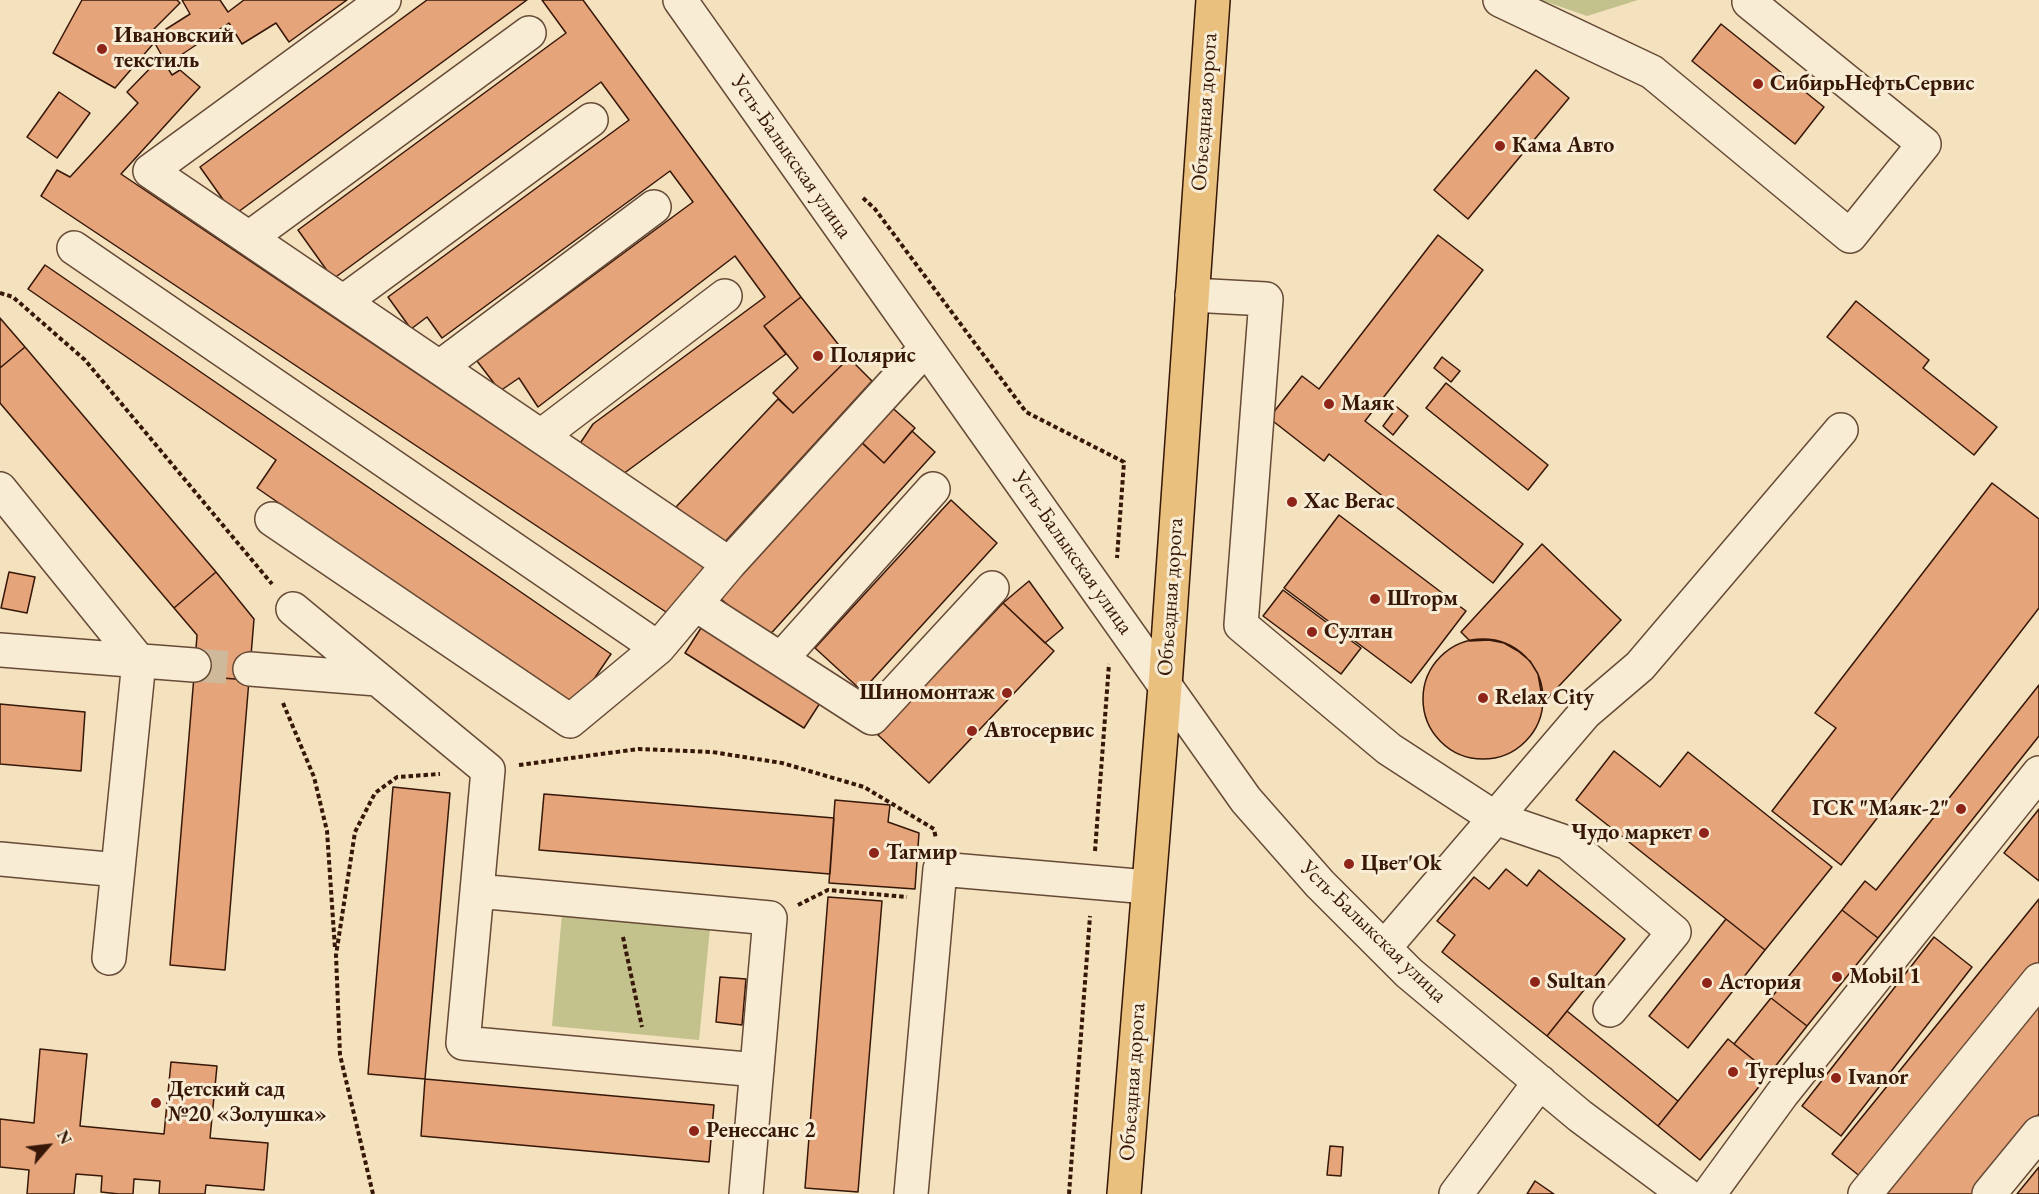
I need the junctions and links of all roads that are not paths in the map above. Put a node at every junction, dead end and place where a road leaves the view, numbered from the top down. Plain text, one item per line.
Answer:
1 (384, 0) edge
2 (680, 0) edge
3 (1213, 0) edge
4 (1500, 0) edge
5 (1749, 2) dead end
6 (529, 33) dead end
7 (591, 120) dead end
8 (654, 207) dead end
9 (249, 238) junction
10 (74, 248) dead end
11 (1192, 295) junction
12 (725, 296) dead end
13 (343, 302) junction
14 (926, 348) junction
15 (440, 367) junction
16 (1841, 430) dead end
17 (541, 436) junction
18 (0, 489) edge
19 (933, 489) dead end
20 (272, 519) dead end
21 (729, 564) junction
22 (992, 588) dead end
23 (695, 604) junction
24 (293, 609) road end
25 (658, 648) junction
26 (0, 650) edge
27 (781, 660) junction
28 (139, 661) junction
29 (194, 665) tunnel mouth
30 (259, 670) tunnel mouth
31 (377, 679) junction
32 (1165, 686) junction
33 (2039, 773) edge
34 (1495, 818) junction
35 (0, 859) edge
36 (118, 870) junction
37 (1148, 887) junction
38 (477, 891) junction
39 (1384, 948) junction
40 (109, 958) dead end
41 (2039, 980) edge
42 (1610, 1010) dead end
43 (757, 1070) junction
44 (1540, 1082) junction
45 (2039, 1133) edge
46 (746, 1194) edge
47 (911, 1194) edge
48 (1124, 1194) edge
49 (1456, 1194) edge
50 (1686, 1194) edge
51 (1709, 1194) edge
52 (1865, 1194) edge
53 (1989, 1194) edge

1 - 9 street
2 - 14 street, Усть-Балыкская улица
3 - 11 main road, Объездная дорога
4 - 5 street
6 - 9 street
7 - 13 street
8 - 15 street
9 - 13 street
10 - 25 street
11 - 32 main road, Объездная дорога
11 - 34 street
12 - 17 street
13 - 15 street
14 - 21 street
14 - 32 street, Усть-Балыкская улица
15 - 17 street
16 - 34 street
17 - 21 street
18 - 28 street
19 - 27 street
20 - 25 street
21 - 23 street
22 - 27 street
23 - 25 street
23 - 27 street
24 - 31 street
26 - 28 street
28 - 29 street
28 - 36 street
30 - 31 street
31 - 38 street
32 - 37 main road, Объездная дорога
32 - 39 street, Усть-Балыкская улица
33 - 51 street
34 - 39 street
34 - 42 street
35 - 36 street
36 - 40 street
37 - 47 street
37 - 48 main road, Объездная дорога
38 - 43 street
38 - 43 street
39 - 44 street, Усть-Балыкская улица
41 - 52 street
43 - 46 street
44 - 49 street
44 - 50 street, Усть-Балыкская улица
45 - 53 street

